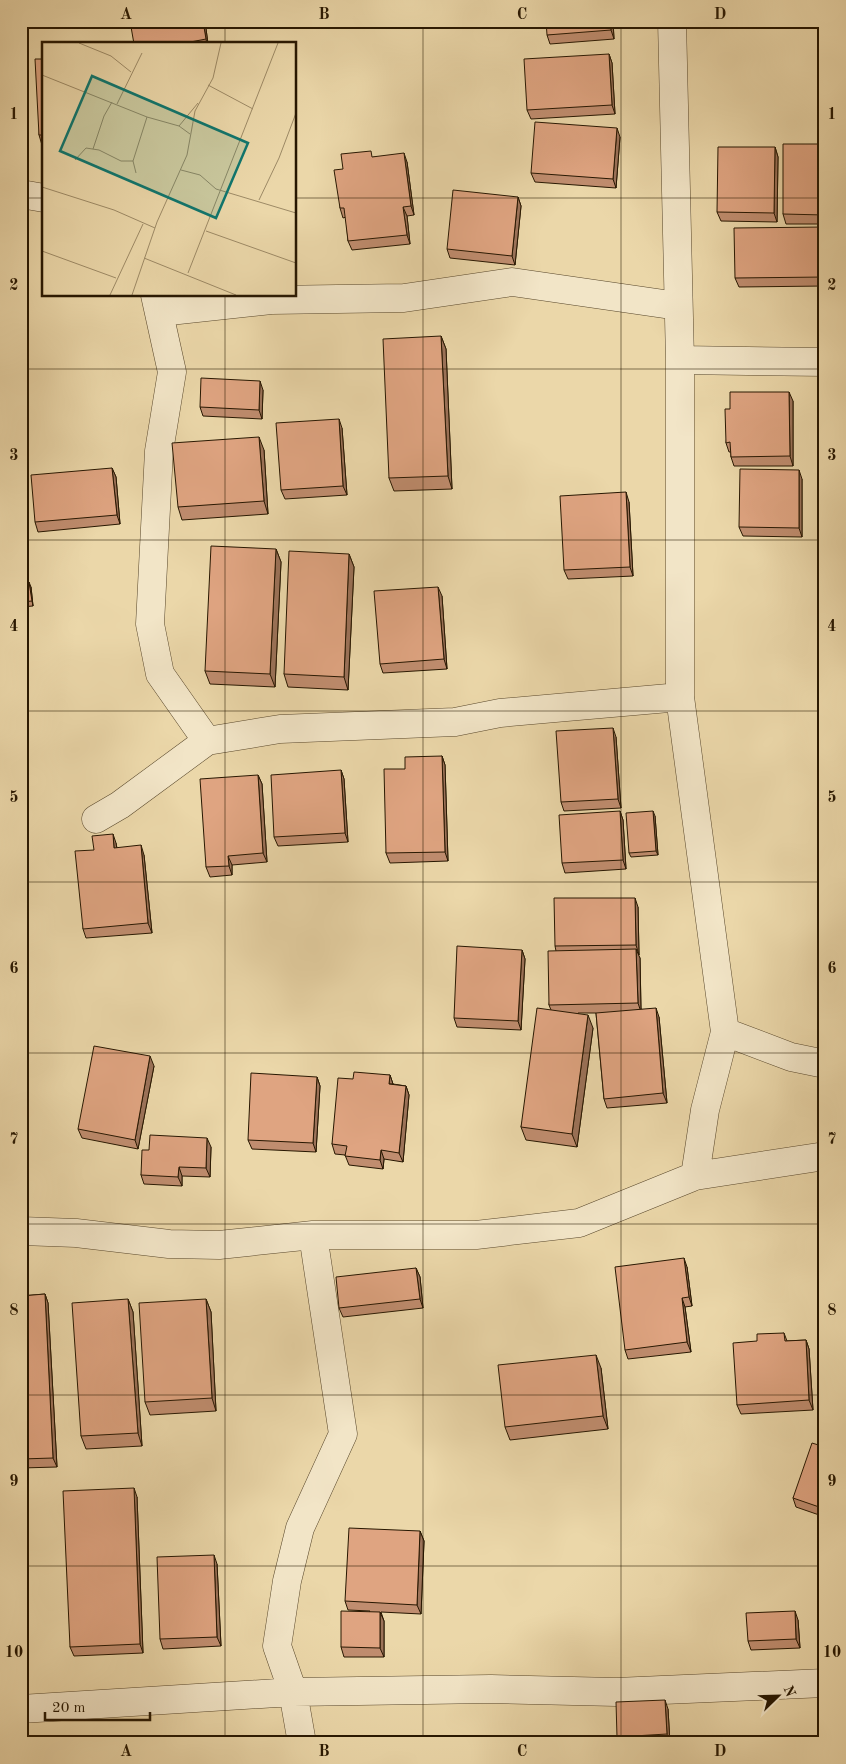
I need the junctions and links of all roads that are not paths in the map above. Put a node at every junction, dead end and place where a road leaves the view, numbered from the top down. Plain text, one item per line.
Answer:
1 (672, 21) edge
2 (21, 194) edge
3 (42, 198) edge
4 (158, 303) edge
5 (678, 306) junction
6 (680, 360) junction
7 (825, 362) edge
8 (680, 697) junction
9 (207, 741) junction
10 (96, 819) dead end
11 (725, 1032) junction
12 (825, 1064) edge
13 (825, 1156) edge
14 (695, 1176) junction
15 (21, 1231) edge
16 (313, 1235) junction
17 (825, 1683) edge
18 (293, 1692) junction
19 (21, 1709) edge
20 (302, 1743) edge

1 - 5 street
2 - 3 street
4 - 5 street
4 - 9 street
5 - 6 street
6 - 7 street
6 - 8 street
8 - 9 street
8 - 11 street
9 - 10 street
11 - 12 street
11 - 14 street
13 - 14 street
14 - 16 street
15 - 16 street
16 - 18 street
17 - 18 street
18 - 19 street
18 - 20 street

